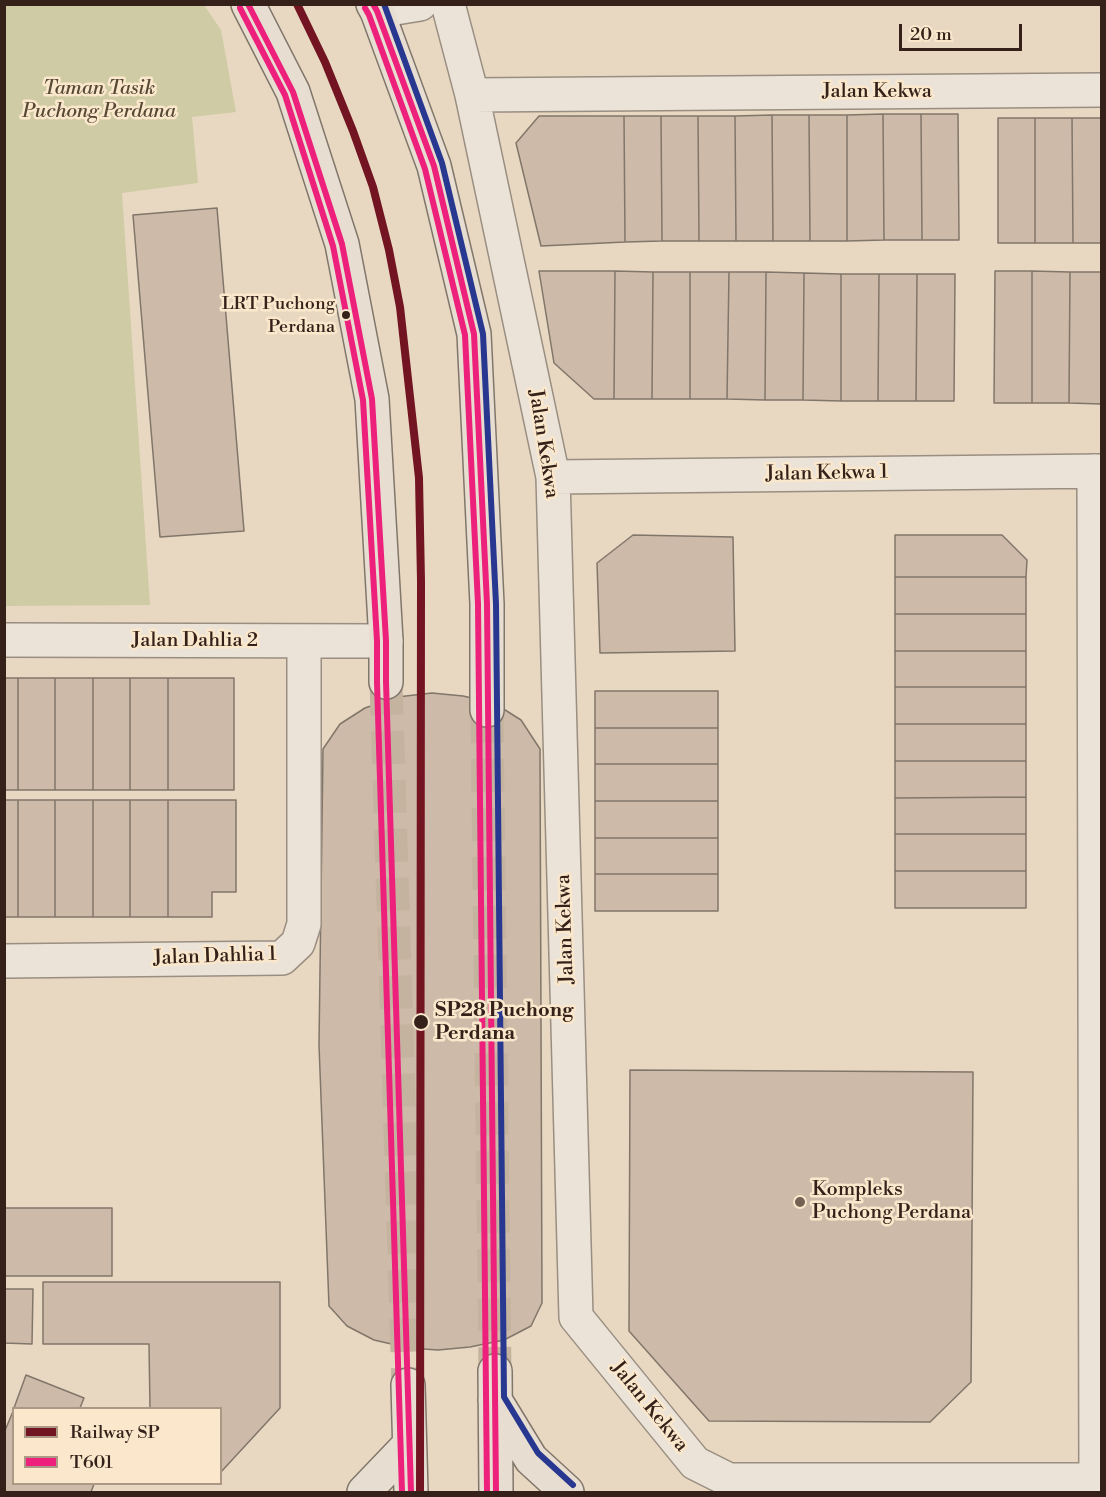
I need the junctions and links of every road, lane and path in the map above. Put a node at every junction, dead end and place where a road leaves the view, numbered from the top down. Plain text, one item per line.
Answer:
1 (248, 4) edge
2 (420, 4) edge
3 (448, 4) edge
4 (375, 8) edge
5 (1101, 90) edge
6 (472, 94) junction
7 (1098, 471) edge
8 (553, 477) junction
9 (4, 640) edge
10 (386, 640) junction
11 (304, 641) junction
12 (386, 682) tunnel mouth
13 (487, 710) tunnel mouth
14 (4, 960) edge
15 (408, 1385) tunnel mouth
16 (409, 1445) junction
17 (1098, 1484) edge
18 (364, 1492) edge
19 (411, 1492) edge
20 (496, 1492) edge
21 (567, 1492) edge

1 - 10 main road
2 - 4 street
3 - 6 street, Jalan Kekwa
4 - 13 main road
5 - 6 street, Jalan Kekwa
6 - 8 street, Jalan Kekwa
7 - 8 street, Jalan Kekwa 1
7 - 17 street
8 - 17 street, Jalan Kekwa
9 - 11 street, Jalan Dahlia 2
10 - 11 street, Jalan Dahlia 2
10 - 12 main road
11 - 14 street, Jalan Dahlia 1
15 - 16 main road
16 - 18 main road
16 - 19 main road
20 - 21 main road

